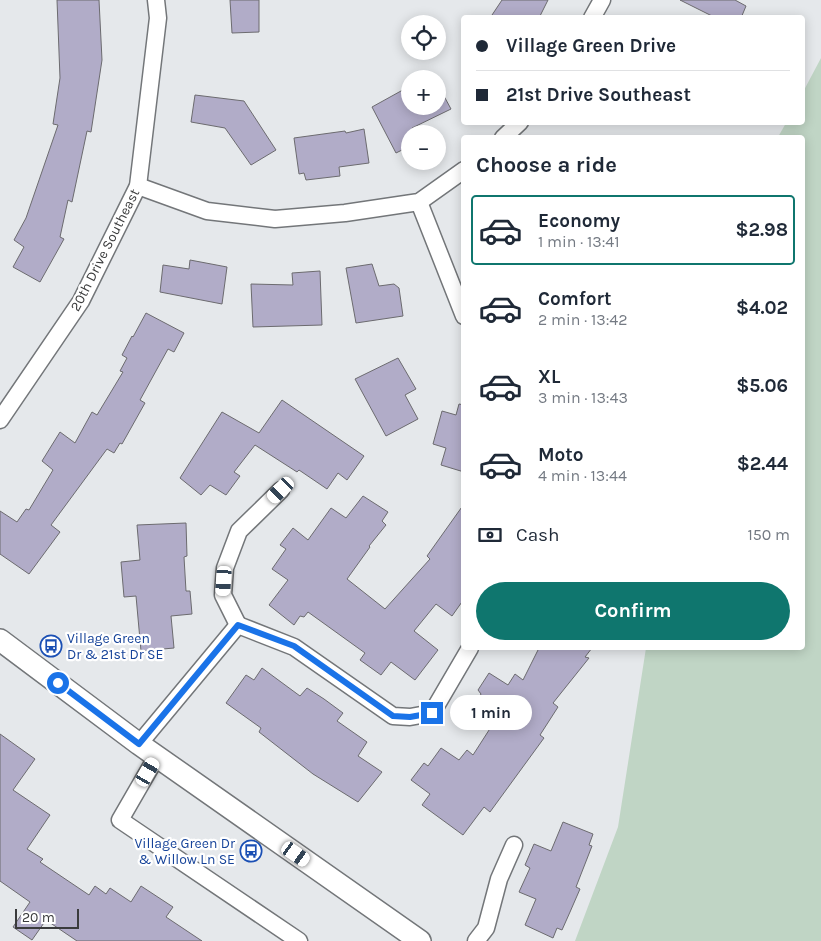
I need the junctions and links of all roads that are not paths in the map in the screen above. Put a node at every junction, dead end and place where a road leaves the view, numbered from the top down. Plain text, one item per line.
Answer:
1 (156, 0) edge
2 (602, 0) edge
3 (594, 15) edge
4 (517, 125) edge
5 (506, 135) edge
6 (461, 172) edge
7 (138, 186) junction
8 (419, 202) junction
9 (461, 308) edge
10 (2, 413) edge
11 (281, 490) dead end
12 (238, 625) junction
13 (0, 642) edge
14 (469, 650) edge
15 (139, 744) junction
16 (157, 756) junction
17 (514, 845) dead end
18 (299, 941) edge
19 (420, 941) edge
20 (476, 941) edge

1 - 7 street, 20th Drive Southeast
2 - 3 street
4 - 5 street
6 - 8 street
7 - 8 street
7 - 10 street, 20th Drive Southeast
8 - 9 street
11 - 12 street
12 - 14 street
12 - 15 street
13 - 15 street
15 - 16 street
16 - 18 street
16 - 19 street
17 - 20 street

